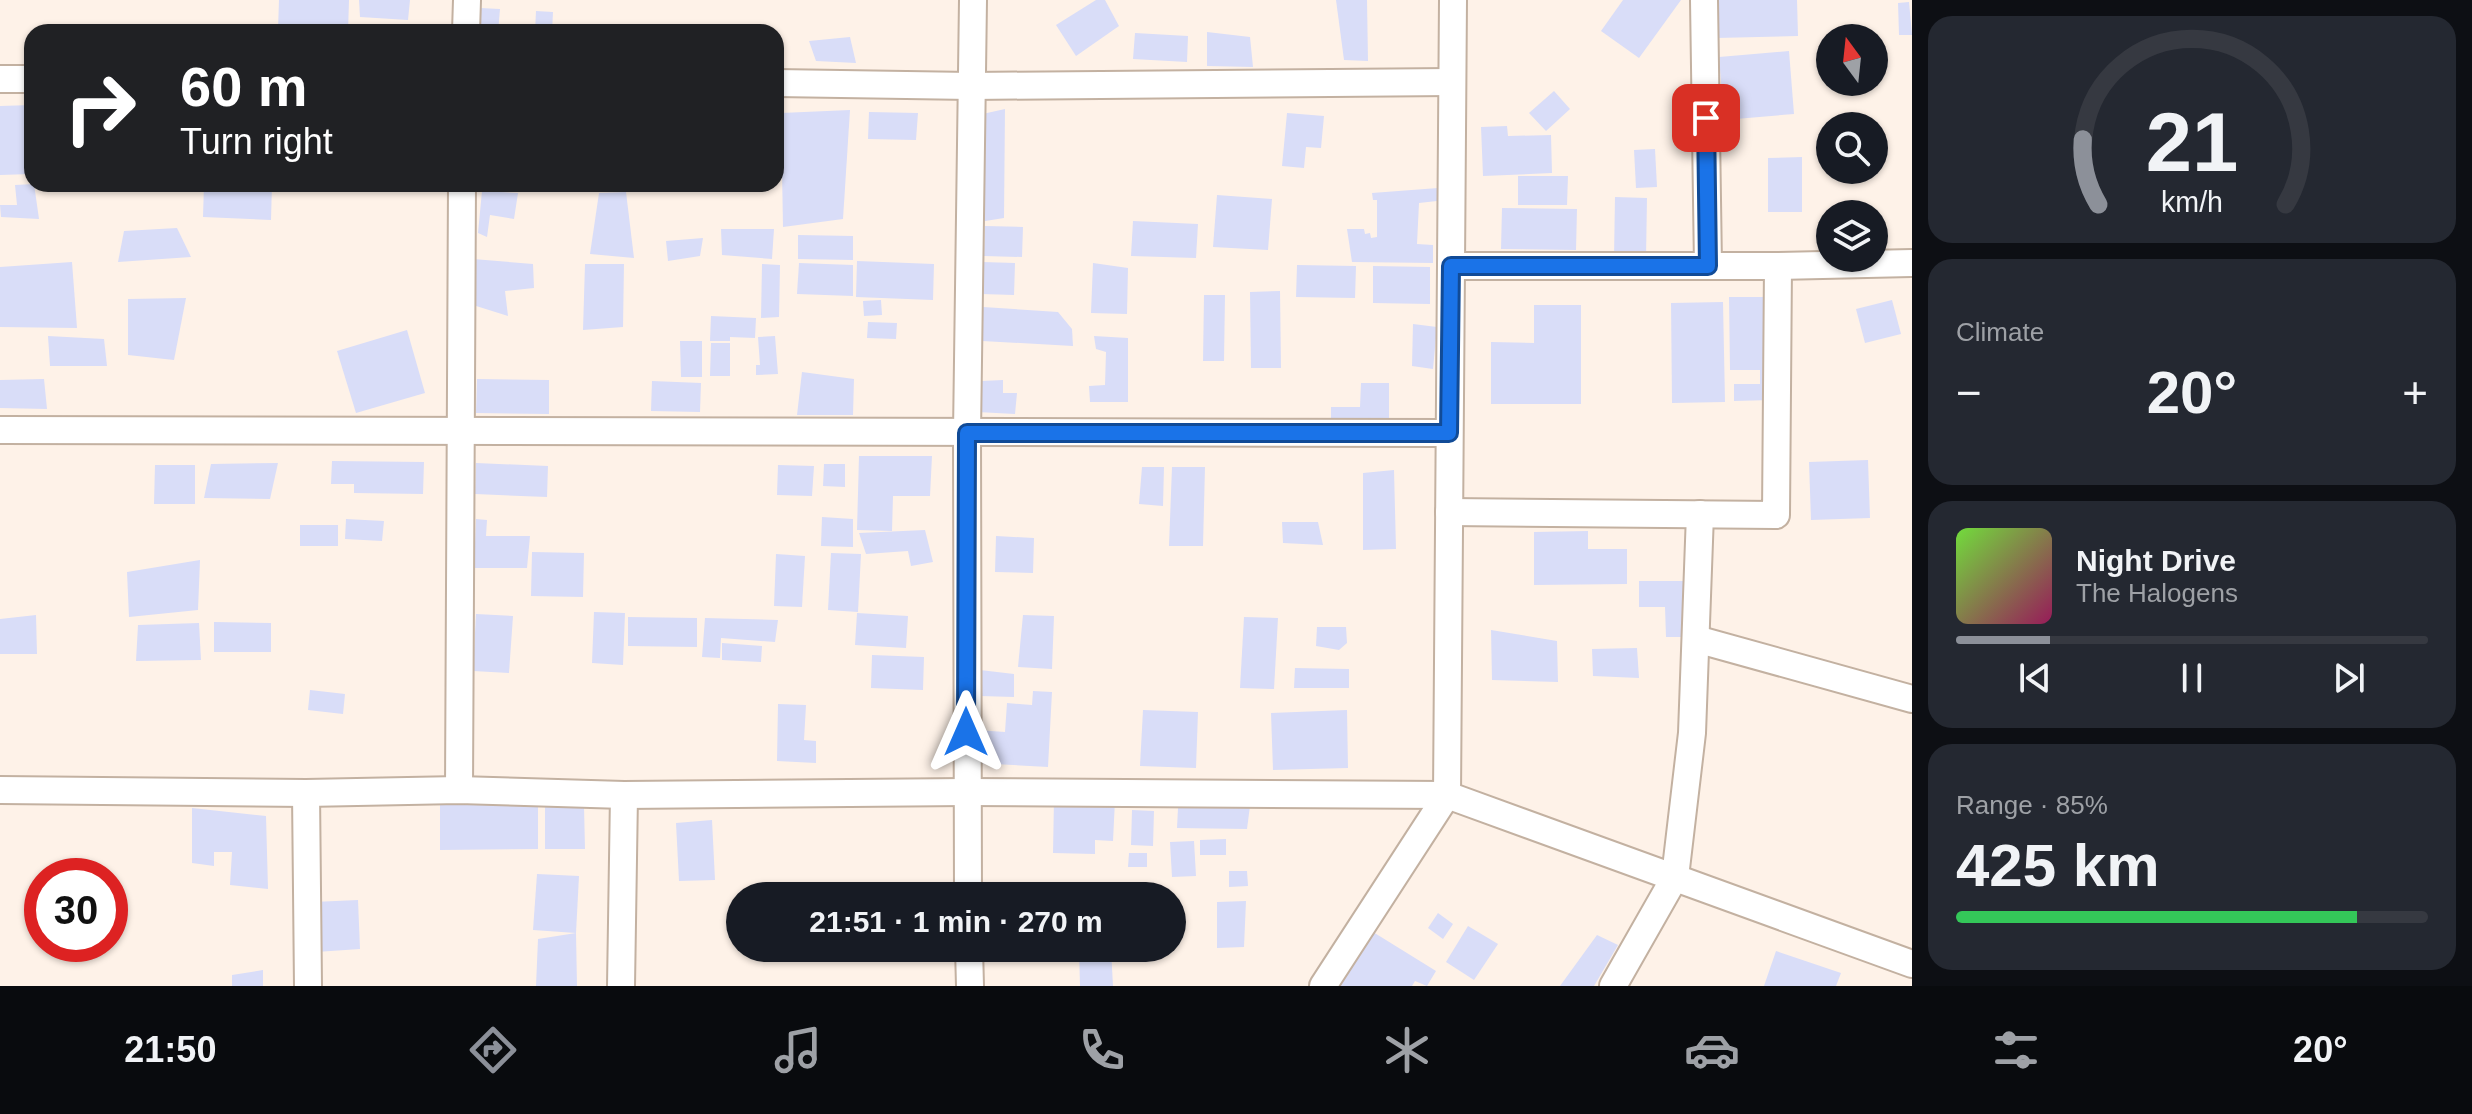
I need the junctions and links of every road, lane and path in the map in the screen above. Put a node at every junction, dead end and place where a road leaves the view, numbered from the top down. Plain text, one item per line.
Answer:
1 (467, 0) edge
2 (973, 0) edge
3 (1453, 0) edge
4 (1704, 0) edge
5 (466, 24) edge
6 (0, 79) edge
7 (24, 79) edge
8 (1452, 82) junction
9 (784, 83) edge
10 (971, 86) junction
11 (462, 192) edge
12 (1912, 263) edge
13 (1451, 266) junction
14 (1708, 266) junction
15 (1778, 266) junction
16 (0, 430) edge
17 (461, 430) junction
18 (967, 433) junction
19 (1449, 433) junction
20 (1449, 512) junction
21 (1700, 514) junction
22 (1696, 639) junction
23 (1912, 699) edge
24 (0, 790) edge
25 (459, 790) junction
26 (966, 792) junction
27 (306, 793) junction
28 (624, 795) junction
29 (1447, 795) junction
30 (1675, 877) junction
31 (968, 882) edge
32 (969, 962) edge
33 (1912, 964) edge
34 (308, 986) edge
35 (621, 986) edge
36 (970, 986) edge
37 (1323, 986) edge
38 (1613, 986) edge

1 - 5 street
2 - 10 street
3 - 8 street
4 - 14 street
6 - 7 street
8 - 10 street
8 - 13 street
9 - 10 street
10 - 18 street
11 - 17 street
12 - 15 street
13 - 14 street
13 - 19 street
14 - 15 street
15 - 21 street
16 - 17 street
17 - 18 street
17 - 25 street
18 - 19 street
18 - 26 street
19 - 20 street
20 - 21 street
20 - 29 street
21 - 22 street
22 - 23 street
22 - 30 street
24 - 27 street
25 - 27 street
25 - 28 street
26 - 28 street
26 - 29 street
26 - 31 street
27 - 34 street
28 - 35 street
29 - 30 street
29 - 37 street
30 - 33 street
30 - 38 street
32 - 36 street

